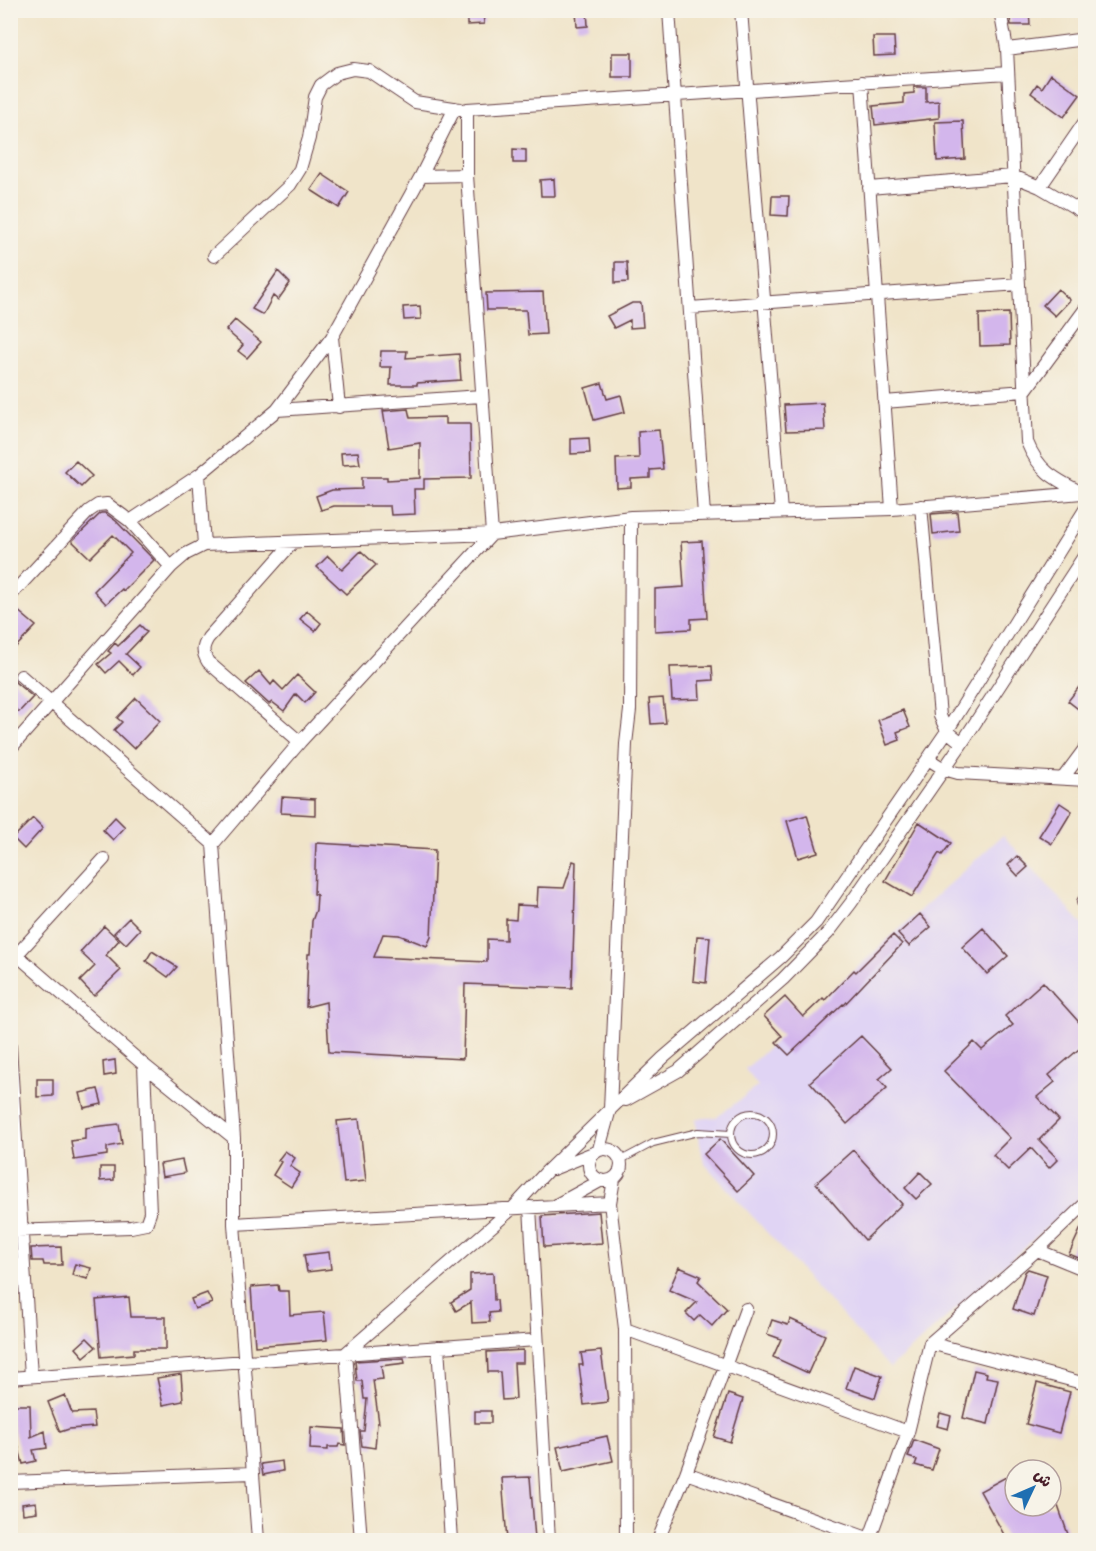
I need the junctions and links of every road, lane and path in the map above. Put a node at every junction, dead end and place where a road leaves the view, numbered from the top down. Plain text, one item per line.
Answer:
1 (669, 10) edge
2 (741, 10) edge
3 (1000, 10) edge
4 (1086, 39) edge
5 (1007, 49) junction
6 (1007, 73) junction
7 (862, 82) junction
8 (748, 90) junction
9 (675, 95) junction
10 (461, 109) junction
11 (1086, 120) edge
12 (467, 175) junction
13 (421, 176) junction
14 (1013, 176) junction
15 (1040, 187) junction
16 (869, 188) junction
17 (1086, 214) edge
18 (214, 256) dead end
19 (1019, 284) junction
20 (877, 294) junction
21 (765, 303) junction
22 (690, 308) junction
23 (1086, 308) edge
24 (332, 337) junction
25 (1025, 391) junction
26 (482, 396) junction
27 (884, 402) junction
28 (339, 407) junction
29 (277, 410) junction
30 (199, 475) junction
31 (1084, 494) edge
32 (921, 506) junction
33 (892, 508) junction
34 (1086, 508) edge
35 (781, 512) junction
36 (704, 515) junction
37 (631, 518) junction
38 (130, 521) junction
39 (492, 534) junction
40 (293, 542) junction
41 (204, 545) junction
42 (1086, 553) edge
43 (171, 567) junction
44 (10, 596) edge
45 (21, 676) dead end
46 (51, 703) junction
47 (946, 731) junction
48 (300, 742) junction
49 (962, 743) junction
50 (1086, 747) edge
51 (10, 749) edge
52 (928, 759) junction
53 (944, 769) junction
54 (1063, 778) junction
55 (1086, 780) edge
56 (213, 844) junction
57 (104, 859) dead end
58 (12, 955) edge
59 (10, 1046) edge
60 (144, 1065) junction
61 (610, 1109) junction
62 (731, 1134) junction
63 (234, 1137) junction
64 (596, 1151) junction
65 (621, 1160) junction
66 (547, 1171) junction
67 (614, 1179) junction
68 (600, 1181) junction
69 (610, 1203) junction
70 (1086, 1203) edge
71 (554, 1206) junction
72 (530, 1207) junction
73 (513, 1208) junction
74 (234, 1224) junction
75 (17, 1231) edge
76 (1037, 1250) junction
77 (1086, 1270) edge
78 (746, 1309) dead end
79 (625, 1329) junction
80 (537, 1340) junction
81 (930, 1343) junction
82 (438, 1347) junction
83 (346, 1353) junction
84 (243, 1360) junction
85 (725, 1365) junction
86 (32, 1376) junction
87 (10, 1377) edge
88 (1086, 1384) edge
89 (908, 1432) junction
90 (253, 1473) junction
91 (686, 1473) junction
92 (10, 1482) edge
93 (258, 1540) edge
94 (361, 1540) edge
95 (451, 1540) edge
96 (549, 1540) edge
97 (626, 1540) edge
98 (658, 1540) edge
99 (869, 1540) edge

1 - 9 street
2 - 8 street
3 - 5 street
4 - 5 street
5 - 6 street
6 - 7 street
6 - 14 street
7 - 8 street
7 - 16 street
8 - 9 street
8 - 21 street
9 - 10 street
9 - 22 street
10 - 12 street
10 - 13 street
10 - 18 street
11 - 15 street
12 - 13 street
12 - 26 street
13 - 24 street
14 - 15 street
14 - 16 street
14 - 19 street
15 - 17 street
16 - 20 street
19 - 20 street
19 - 25 street
20 - 21 street
20 - 27 street
21 - 22 street
21 - 35 street
22 - 36 street
23 - 25 street
24 - 28 street
24 - 29 street
25 - 27 street
25 - 31 street
26 - 28 street
26 - 39 street
27 - 33 street
28 - 29 street
29 - 30 street
30 - 38 street
30 - 41 street
31 - 32 street
32 - 33 street
32 - 47 street
33 - 35 street
34 - 47 street
35 - 36 street
36 - 37 street
37 - 39 street
37 - 61 street
38 - 43 street
38 - 44 street
39 - 40 street
39 - 48 street
40 - 41 street
40 - 48 street
41 - 43 street
42 - 49 street
43 - 46 street
45 - 46 street
46 - 51 street
46 - 56 street
47 - 49 street
47 - 52 street
48 - 56 street
49 - 53 street
50 - 54 street
52 - 53 street
52 - 61 street
53 - 54 street
53 - 61 street
54 - 55 street
56 - 63 street
57 - 58 street
58 - 60 street
59 - 75 street
60 - 63 street
60 - 75 street
61 - 64 street
61 - 66 street
62 - 62 lane
62 - 65 lane
63 - 74 street
64 - 65 street
64 - 66 street
64 - 68 street
65 - 67 street
66 - 73 street
67 - 68 street
67 - 69 street
68 - 71 street
69 - 71 street
69 - 79 street
70 - 76 street
71 - 72 street
72 - 73 street
72 - 80 street
73 - 74 street
73 - 83 street
74 - 84 street
75 - 86 street
76 - 77 street
76 - 81 street
78 - 85 street
79 - 85 street
79 - 97 street
80 - 82 street
80 - 96 street
81 - 88 street
81 - 89 street
82 - 83 street
82 - 95 street
83 - 84 street
83 - 94 street
84 - 86 street
84 - 90 street
85 - 89 street
85 - 91 street
86 - 87 street
89 - 99 street
90 - 92 street
90 - 93 street
91 - 98 street
91 - 99 street

